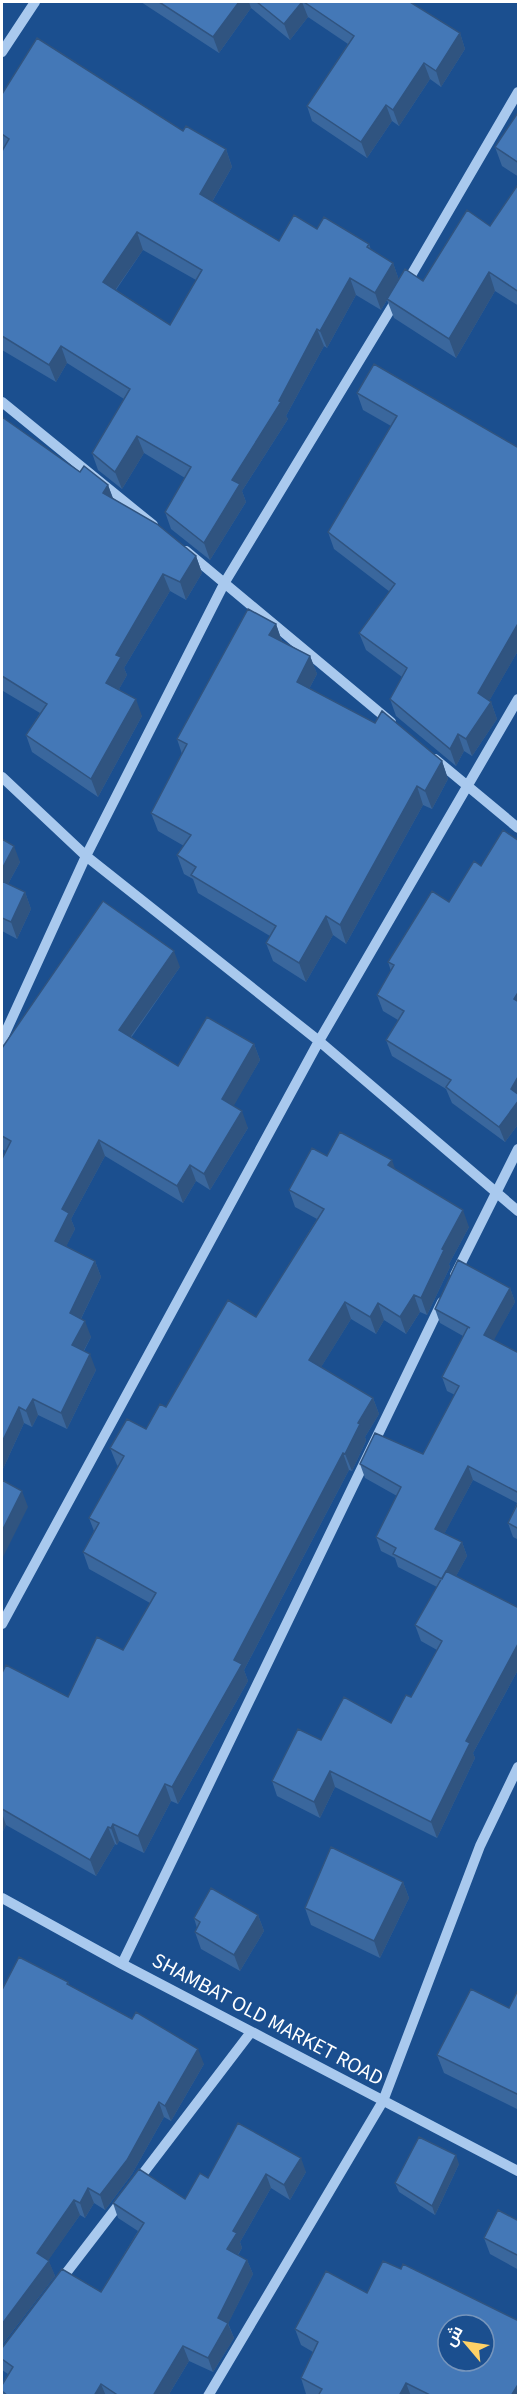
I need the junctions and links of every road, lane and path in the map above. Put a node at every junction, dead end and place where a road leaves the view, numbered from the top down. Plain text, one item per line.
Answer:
1 (34, 2) edge
2 (2, 52) edge
3 (519, 92) edge
4 (2, 402) edge
5 (160, 530) edge
6 (178, 545) edge
7 (225, 582) junction
8 (519, 699) edge
9 (395, 726) edge
10 (422, 749) edge
11 (2, 777) edge
12 (467, 787) junction
13 (519, 828) edge
14 (86, 856) junction
15 (2, 1040) edge
16 (319, 1041) junction
17 (519, 1149) edge
18 (495, 1191) junction
19 (519, 1211) edge
20 (2, 1624) edge
21 (519, 1767) edge
22 (2, 1898) edge
23 (122, 1964) junction
24 (251, 2032) junction
25 (383, 2101) junction
26 (519, 2170) edge
27 (51, 2292) edge
28 (208, 2396) edge

1 - 2 street
3 - 7 street
4 - 5 street
6 - 7 street
7 - 9 street
7 - 14 street
8 - 12 street
10 - 12 street
11 - 14 street
12 - 13 street
12 - 16 street
14 - 15 street
14 - 16 street
16 - 18 street
16 - 20 street
17 - 18 street
18 - 19 street
18 - 23 street
21 - 25 street
22 - 23 street, SHAMBAT OLD MARKET ROAD
23 - 24 street, SHAMBAT OLD MARKET ROAD
24 - 25 street, SHAMBAT OLD MARKET ROAD
24 - 27 street
25 - 26 street, SHAMBAT OLD MARKET ROAD
25 - 28 street

